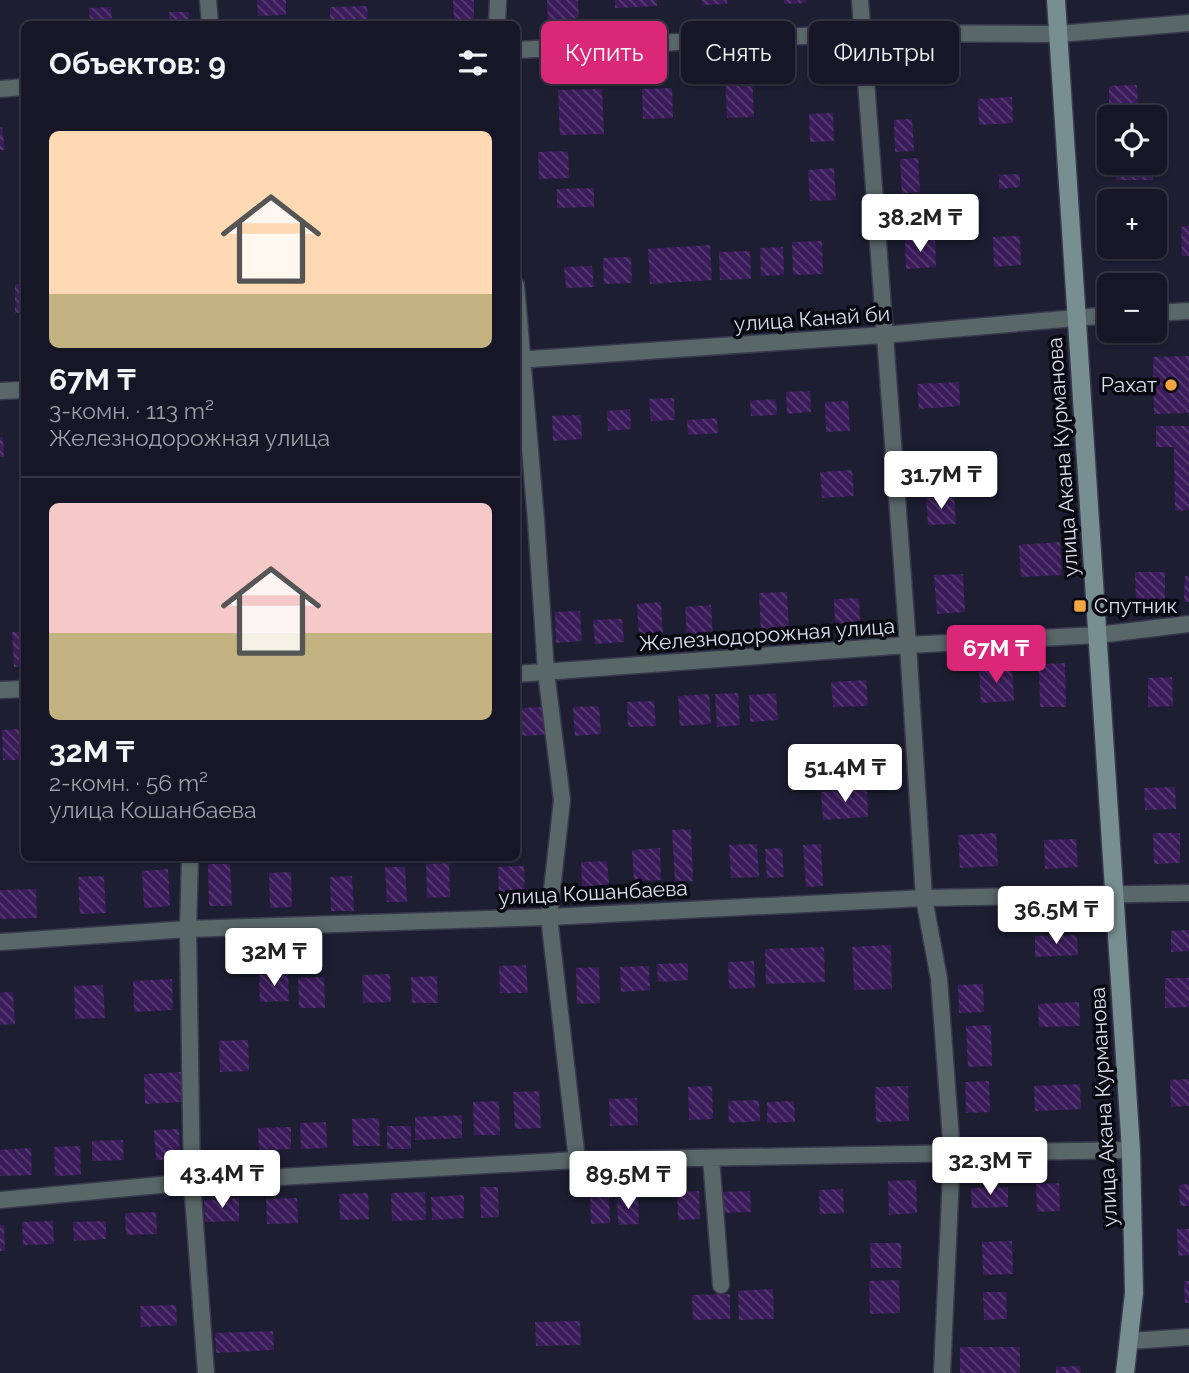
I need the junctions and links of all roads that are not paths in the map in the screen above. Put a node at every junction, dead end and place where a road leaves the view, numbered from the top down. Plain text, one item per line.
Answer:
1 (208, 0) edge
2 (498, 0) edge
3 (860, 0) edge
4 (1056, 0) edge
5 (210, 21) edge
6 (497, 21) edge
7 (862, 21) edge
8 (1189, 23) edge
9 (959, 33) edge
10 (1059, 34) junction
11 (809, 36) edge
12 (520, 50) edge
13 (866, 84) edge
14 (21, 87) edge
15 (0, 89) edge
16 (1189, 311) edge
17 (1167, 312) edge
18 (1097, 316) edge
19 (1077, 317) junction
20 (883, 335) junction
21 (520, 360) edge
22 (520, 369) edge
23 (21, 390) edge
24 (0, 391) edge
25 (1189, 624) edge
26 (1098, 635) junction
27 (908, 645) junction
28 (546, 672) junction
29 (520, 674) edge
30 (0, 690) edge
31 (21, 690) edge
32 (190, 861) edge
33 (1189, 893) edge
34 (1115, 896) junction
35 (924, 898) junction
36 (549, 917) junction
37 (188, 929) junction
38 (0, 942) edge
39 (1131, 1150) junction
40 (952, 1153) junction
41 (711, 1158) junction
42 (577, 1160) junction
43 (192, 1182) junction
44 (0, 1200) edge
45 (721, 1285) dead end
46 (1189, 1336) edge
47 (1130, 1341) junction
48 (206, 1373) edge
49 (942, 1373) edge
50 (1125, 1373) edge

1 - 5 street
2 - 6 street
3 - 7 street
4 - 10 main road, улица Акана Курманова
8 - 10 street
9 - 10 street
10 - 19 main road, улица Акана Курманова
11 - 12 street
13 - 20 street
14 - 15 street
16 - 17 street
18 - 19 street, улица Канай би
19 - 20 street, улица Канай би
19 - 26 main road, улица Акана Курманова
20 - 21 street, улица Канай би
20 - 27 street
22 - 28 street
23 - 24 street
25 - 26 street, Железнодорожная улица
26 - 27 street, Железнодорожная улица
26 - 34 main road, улица Акана Курманова
27 - 28 street, Железнодорожная улица
27 - 35 street
28 - 29 street, Железнодорожная улица
28 - 36 street
30 - 31 street
32 - 37 street
33 - 34 street, улица Кошанбаева
34 - 35 street, улица Кошанбаева
34 - 39 main road, улица Акана Курманова
35 - 36 street, улица Кошанбаева
35 - 40 street
36 - 37 street, улица Кошанбаева
36 - 42 street
37 - 38 street, улица Кошанбаева
37 - 43 street
39 - 40 street
39 - 47 main road, улица Акана Курманова
40 - 41 street
40 - 49 street
41 - 42 street
41 - 45 street
42 - 43 street
43 - 44 street
43 - 48 street
46 - 47 street
47 - 50 main road, улица Акана Курманова

